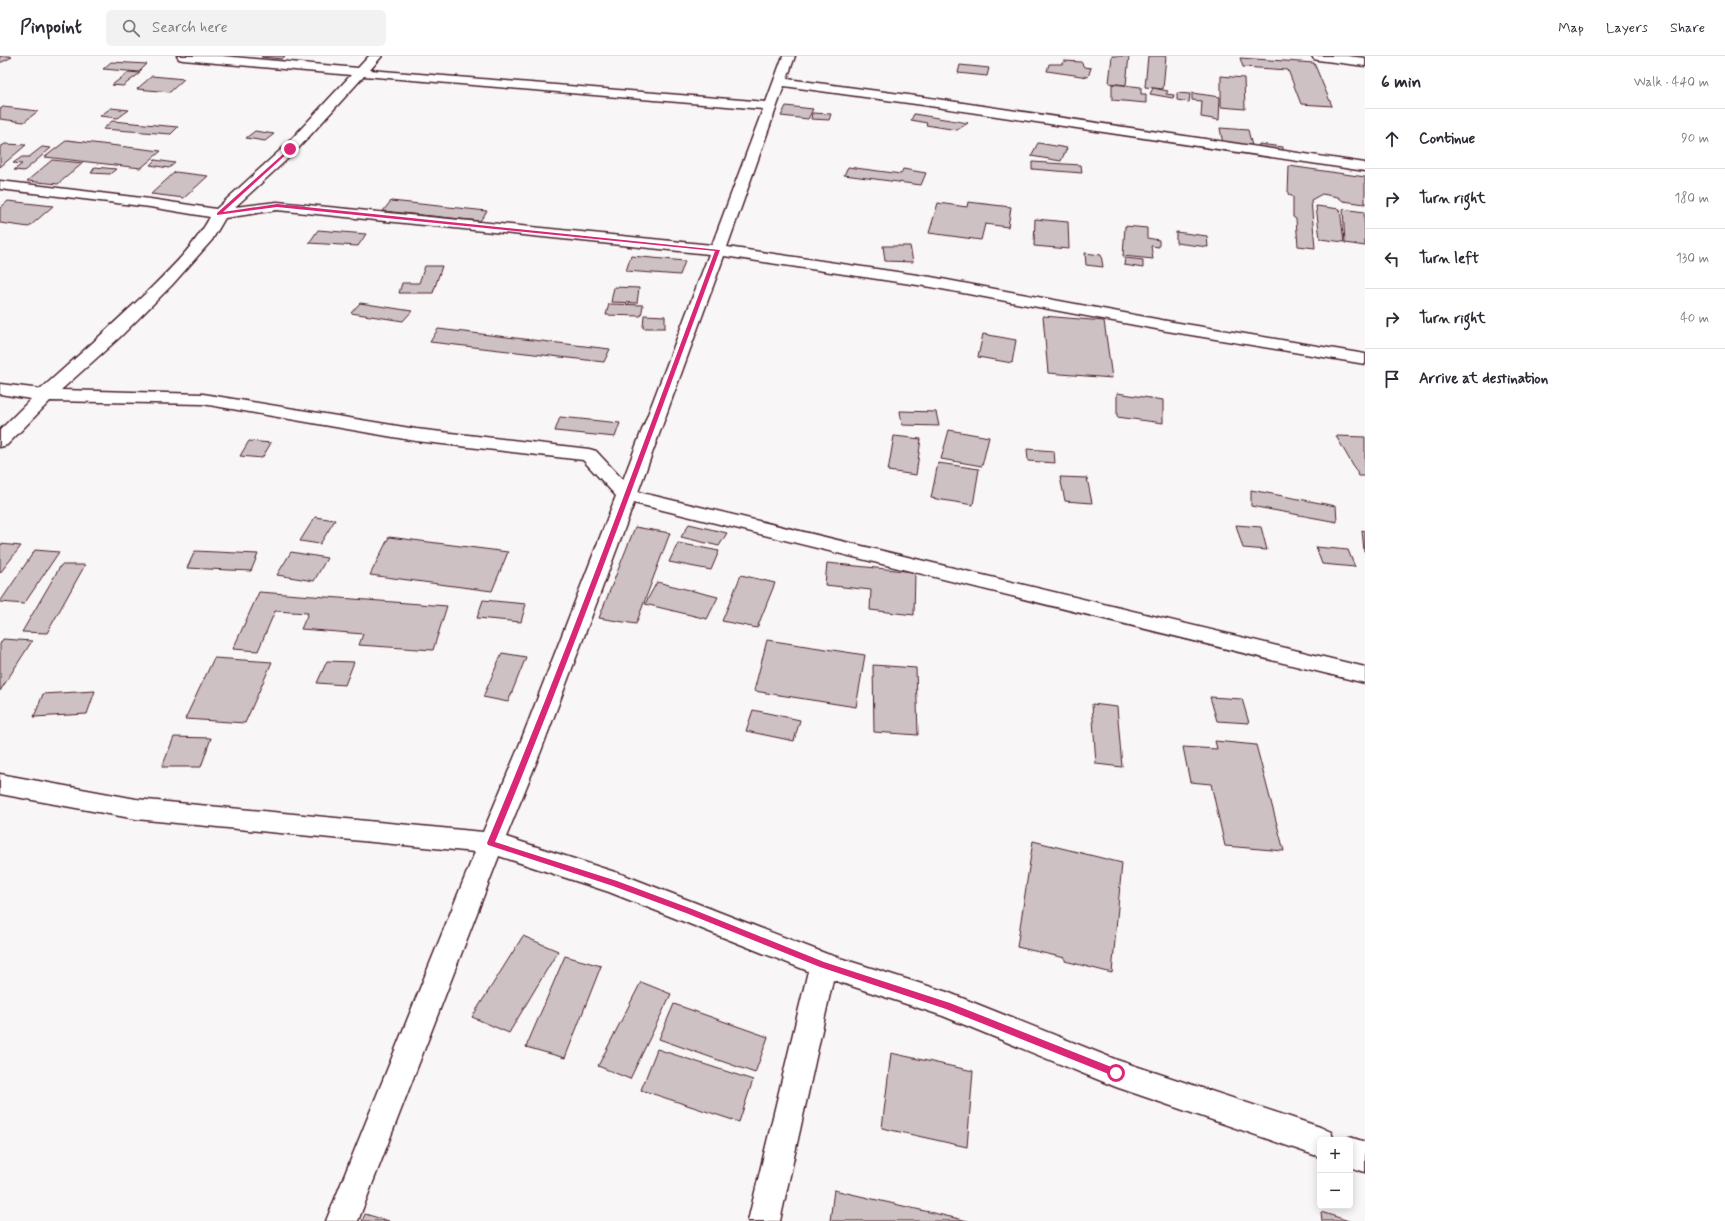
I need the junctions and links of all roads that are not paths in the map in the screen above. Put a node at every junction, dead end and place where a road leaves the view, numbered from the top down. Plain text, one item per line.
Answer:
1 (184, 56) edge
2 (376, 56) edge
3 (789, 56) edge
4 (1318, 56) edge
5 (1365, 62) edge
6 (362, 73) junction
7 (780, 82) junction
8 (771, 106) junction
9 (1365, 167) edge
10 (0, 185) edge
11 (219, 214) junction
12 (717, 250) junction
13 (1365, 359) edge
14 (0, 389) edge
15 (45, 395) junction
16 (0, 441) edge
17 (626, 495) junction
18 (1365, 675) edge
19 (0, 784) edge
20 (491, 843) junction
21 (823, 965) junction
22 (1317, 1141) edge
23 (1353, 1153) edge
24 (1365, 1157) edge
25 (342, 1221) edge
26 (764, 1221) edge

1 - 6 street
2 - 6 street
3 - 7 street
4 - 5 street
6 - 8 street
6 - 11 street
7 - 8 street
7 - 9 street
8 - 12 street
10 - 11 street
11 - 12 street
11 - 15 street
12 - 13 street
12 - 17 street
14 - 15 street
15 - 16 street
15 - 17 street
17 - 18 street
17 - 20 street
19 - 20 street
20 - 21 street
20 - 25 street
21 - 22 street
21 - 26 street
23 - 24 street

